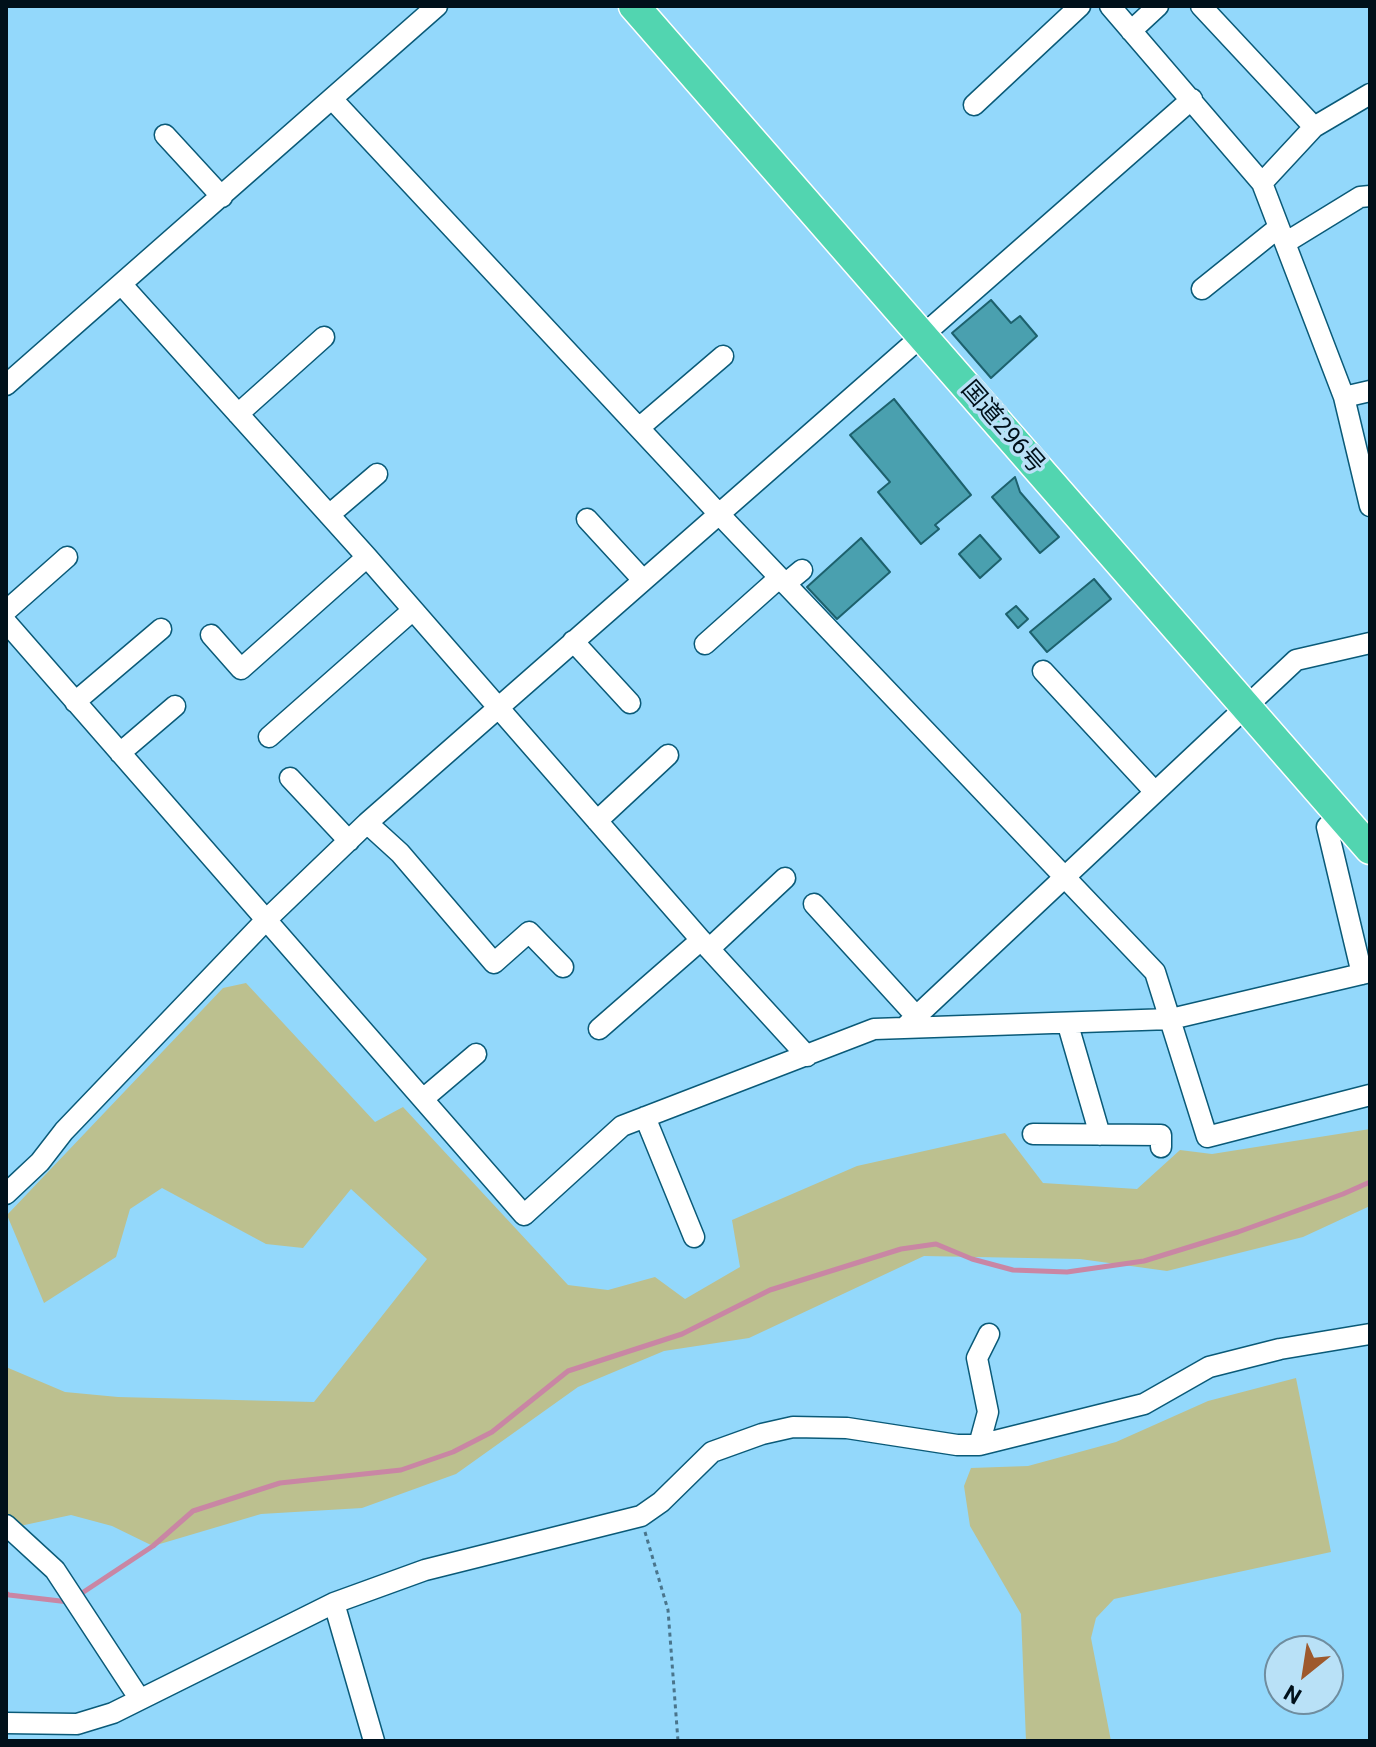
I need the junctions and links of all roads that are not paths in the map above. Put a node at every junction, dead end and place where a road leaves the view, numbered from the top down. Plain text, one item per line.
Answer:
1 (437, 6) edge
2 (634, 6) edge
3 (1080, 6) edge
4 (1110, 6) edge
5 (1158, 6) edge
6 (1201, 6) edge
7 (1131, 31) junction
8 (1370, 94) edge
9 (1192, 99) junction
10 (333, 100) junction
11 (974, 105) dead end
12 (1314, 127) junction
13 (165, 135) dead end
14 (1262, 183) junction
15 (1370, 196) edge
16 (222, 197) junction
17 (1281, 236) junction
18 (122, 285) junction
19 (1202, 289) dead end
20 (324, 337) dead end
21 (922, 337) junction
22 (723, 356) dead end
23 (8, 379) edge
24 (1370, 391) edge
25 (1344, 397) junction
26 (238, 414) junction
27 (640, 427) junction
28 (377, 474) dead end
29 (1367, 481) edge
30 (1370, 506) edge
31 (719, 514) junction
32 (329, 515) junction
33 (587, 519) dead end
34 (67, 557) dead end
35 (367, 557) junction
36 (802, 570) dead end
37 (643, 580) junction
38 (782, 581) junction
39 (413, 610) junction
40 (6, 611) edge
41 (6, 622) edge
42 (161, 629) dead end
43 (211, 635) dead end
44 (573, 641) junction
45 (1370, 643) edge
46 (705, 644) dead end
47 (1043, 671) dead end
48 (75, 702) junction
49 (630, 703) dead end
50 (175, 706) dead end
51 (497, 708) junction
52 (1247, 708) junction
53 (269, 737) dead end
54 (120, 753) junction
55 (668, 755) dead end
56 (290, 778) dead end
57 (1155, 792) junction
58 (1340, 814) junction
59 (597, 821) junction
60 (367, 823) junction
61 (349, 841) junction
62 (1370, 849) edge
63 (1064, 877) junction
64 (785, 878) dead end
65 (814, 904) dead end
66 (266, 920) junction
67 (705, 945) junction
68 (563, 967) dead end
69 (1366, 973) edge
70 (1171, 1019) junction
71 (910, 1021) junction
72 (1068, 1025) junction
73 (599, 1029) dead end
74 (476, 1054) dead end
75 (807, 1056) junction
76 (1370, 1095) edge
77 (423, 1099) junction
78 (645, 1117) junction
79 (1033, 1134) dead end
80 (1100, 1135) junction
81 (1161, 1147) dead end
82 (6, 1194) edge
83 (694, 1237) dead end
84 (989, 1334) dead end
85 (1370, 1334) edge
86 (979, 1445) junction
87 (6, 1525) edge
88 (334, 1603) junction
89 (139, 1698) junction
90 (6, 1723) edge
91 (374, 1741) edge

1 - 10 street
2 - 21 highway, 国道296号
3 - 11 street
4 - 7 street
5 - 7 street
6 - 12 street
7 - 9 street
8 - 12 street
9 - 14 street
9 - 21 street
10 - 16 street
10 - 27 street
12 - 14 street
13 - 16 street
14 - 17 street
15 - 17 street
16 - 18 street
17 - 19 street
17 - 25 street
18 - 23 street
18 - 26 street
20 - 26 street
21 - 31 street
21 - 52 highway, 国道296号
22 - 27 street
24 - 25 street
25 - 29 street
26 - 32 street
27 - 31 street
28 - 32 street
29 - 30 street
31 - 37 street
31 - 38 street
32 - 35 street
33 - 37 street
34 - 40 street
35 - 39 street
35 - 43 street
36 - 38 street
37 - 44 street
38 - 46 street
38 - 63 street
39 - 51 street
39 - 53 street
41 - 48 street
42 - 48 street
44 - 49 street
44 - 51 street
45 - 52 street
47 - 57 street
48 - 54 street
50 - 54 street
51 - 59 street
51 - 60 street
52 - 57 street
52 - 58 highway, 国道296号
54 - 66 street
55 - 59 street
56 - 61 street
57 - 63 street
58 - 62 highway, 国道296号
58 - 69 street
59 - 67 street
60 - 61 street
60 - 68 street
61 - 66 street
63 - 70 street
63 - 71 street
64 - 67 street
65 - 71 street
66 - 77 street
66 - 82 street
67 - 73 street
67 - 75 street
69 - 70 street
70 - 72 street
70 - 76 street
71 - 72 street
71 - 75 street
72 - 80 street
74 - 77 street
75 - 78 street
77 - 78 street
78 - 83 street
79 - 80 street
80 - 81 street
84 - 86 street
85 - 86 street
86 - 88 street
87 - 89 street
88 - 89 street
88 - 91 street
89 - 90 street

